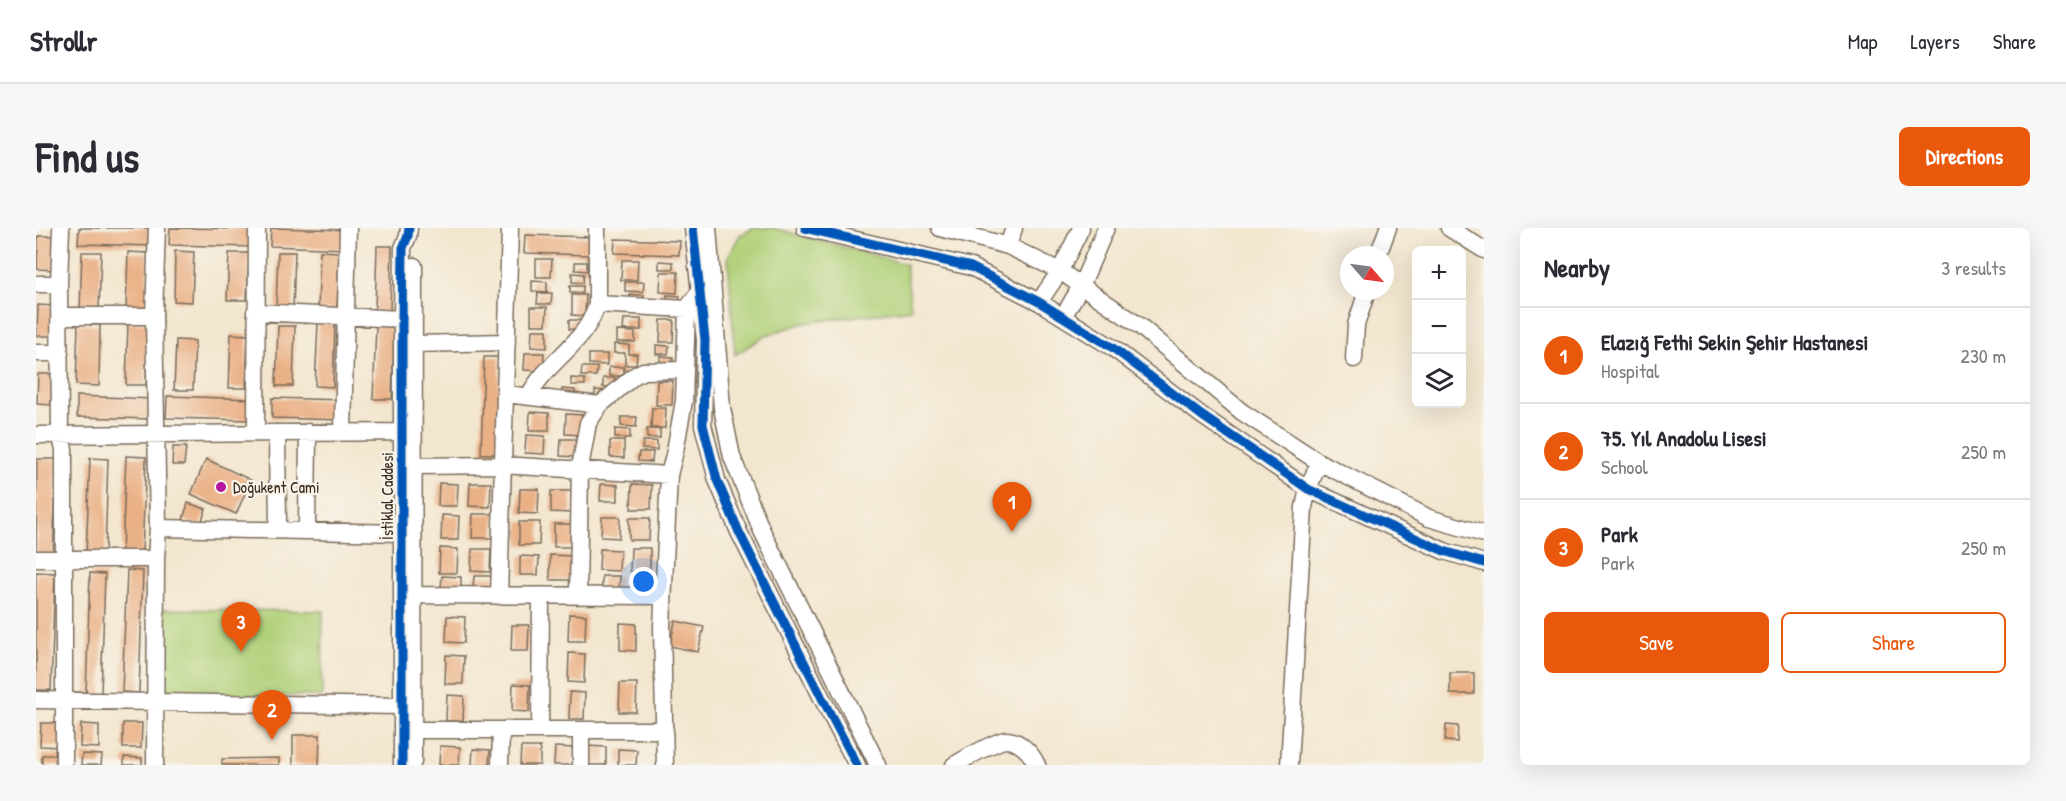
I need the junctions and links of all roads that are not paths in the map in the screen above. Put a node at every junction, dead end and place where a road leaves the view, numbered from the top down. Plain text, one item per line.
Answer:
1 (61, 228) edge
2 (157, 228) edge
3 (257, 228) edge
4 (348, 228) edge
5 (510, 228) edge
6 (597, 228) edge
7 (693, 228) edge
8 (708, 228) edge
9 (805, 228) edge
10 (940, 228) edge
11 (1014, 228) edge
12 (1081, 228) edge
13 (1106, 228) edge
14 (1388, 228) edge
15 (1449, 228) edge
16 (409, 232) edge
17 (1008, 246) junction
18 (1381, 246) edge
19 (1484, 250) edge
20 (1060, 271) junction
21 (36, 284) edge
22 (59, 284) junction
23 (1081, 285) junction
24 (700, 291) junction
25 (1363, 300) edge
26 (1039, 302) junction
27 (597, 304) junction
28 (687, 309) junction
29 (255, 312) junction
30 (60, 316) junction
31 (154, 316) junction
32 (346, 317) junction
33 (1063, 317) junction
34 (402, 319) junction
35 (507, 342) junction
36 (414, 344) junction
37 (36, 353) edge
38 (60, 353) junction
39 (1354, 359) dead end
40 (686, 370) junction
41 (506, 394) junction
42 (529, 396) junction
43 (600, 405) junction
44 (308, 432) junction
45 (343, 432) junction
46 (408, 432) junction
47 (256, 433) junction
48 (277, 433) junction
49 (60, 434) junction
50 (36, 435) edge
51 (156, 435) junction
52 (1319, 462) junction
53 (501, 465) junction
54 (415, 466) junction
55 (580, 468) junction
56 (669, 475) junction
57 (1308, 489) junction
58 (158, 528) junction
59 (278, 530) junction
60 (307, 531) junction
61 (402, 533) junction
62 (1484, 534) edge
63 (36, 559) edge
64 (64, 559) junction
65 (156, 559) junction
66 (1484, 562) edge
67 (414, 596) junction
68 (498, 596) junction
69 (542, 596) junction
70 (578, 596) junction
71 (662, 596) junction
72 (36, 700) edge
73 (65, 700) junction
74 (155, 701) junction
75 (401, 706) junction
76 (413, 730) junction
77 (501, 730) junction
78 (540, 730) junction
79 (581, 730) junction
80 (665, 730) junction
81 (64, 765) edge
82 (155, 765) edge
83 (402, 765) edge
84 (412, 765) edge
85 (500, 765) edge
86 (581, 765) edge
87 (665, 765) edge
88 (857, 765) edge
89 (878, 765) edge
90 (954, 765) edge
91 (1037, 765) edge
92 (1289, 765) edge

1 - 22 street
2 - 31 street
3 - 29 street
4 - 32 street
5 - 35 street
6 - 27 street
7 - 24 street
8 - 89 street
9 - 26 street
10 - 17 street
11 - 17 street
12 - 20 street
13 - 23 street
14 - 18 street
15 - 19 street
16 - 34 street, İstiklal Caddesi
16 - 36 street, İstiklal Caddesi
17 - 20 street
20 - 23 street
20 - 26 street
21 - 22 street
22 - 30 street
23 - 33 street
23 - 52 street
24 - 28 street
24 - 88 street
25 - 39 street
26 - 33 street
27 - 28 street
27 - 42 street
28 - 40 street
29 - 32 street
29 - 47 street
30 - 31 street
30 - 38 street
31 - 51 street
32 - 34 street
32 - 45 street
33 - 57 street
34 - 46 street, İstiklal Caddesi
35 - 36 street
35 - 41 street
36 - 46 street, İstiklal Caddesi
37 - 38 street
38 - 49 street
40 - 43 street
40 - 56 street
41 - 42 street
41 - 53 street
42 - 43 street
43 - 55 street
44 - 45 street
44 - 48 street
44 - 60 street
45 - 46 street
46 - 54 street, İstiklal Caddesi
46 - 61 street, İstiklal Caddesi
47 - 48 street
47 - 51 street
48 - 59 street
49 - 50 street
49 - 51 street
49 - 64 street
51 - 58 street
52 - 57 street
52 - 62 street
53 - 54 street
53 - 55 street
53 - 68 street
54 - 67 street, İstiklal Caddesi
55 - 56 street
55 - 70 street
56 - 71 street
57 - 66 street
57 - 92 street
58 - 59 street
58 - 65 street
59 - 60 street
60 - 61 street
61 - 75 street, İstiklal Caddesi
63 - 64 street
64 - 65 street
64 - 73 street
65 - 74 street
67 - 68 street
67 - 76 street, İstiklal Caddesi
68 - 69 street
69 - 70 street
69 - 78 street
70 - 71 street
71 - 80 street
72 - 73 street
73 - 74 street
73 - 81 street
74 - 75 street
74 - 82 street
75 - 83 street, İstiklal Caddesi
76 - 77 street
76 - 84 street, İstiklal Caddesi
77 - 78 street
77 - 85 street
78 - 79 street
79 - 80 street
79 - 86 street
80 - 87 street
90 - 91 street

